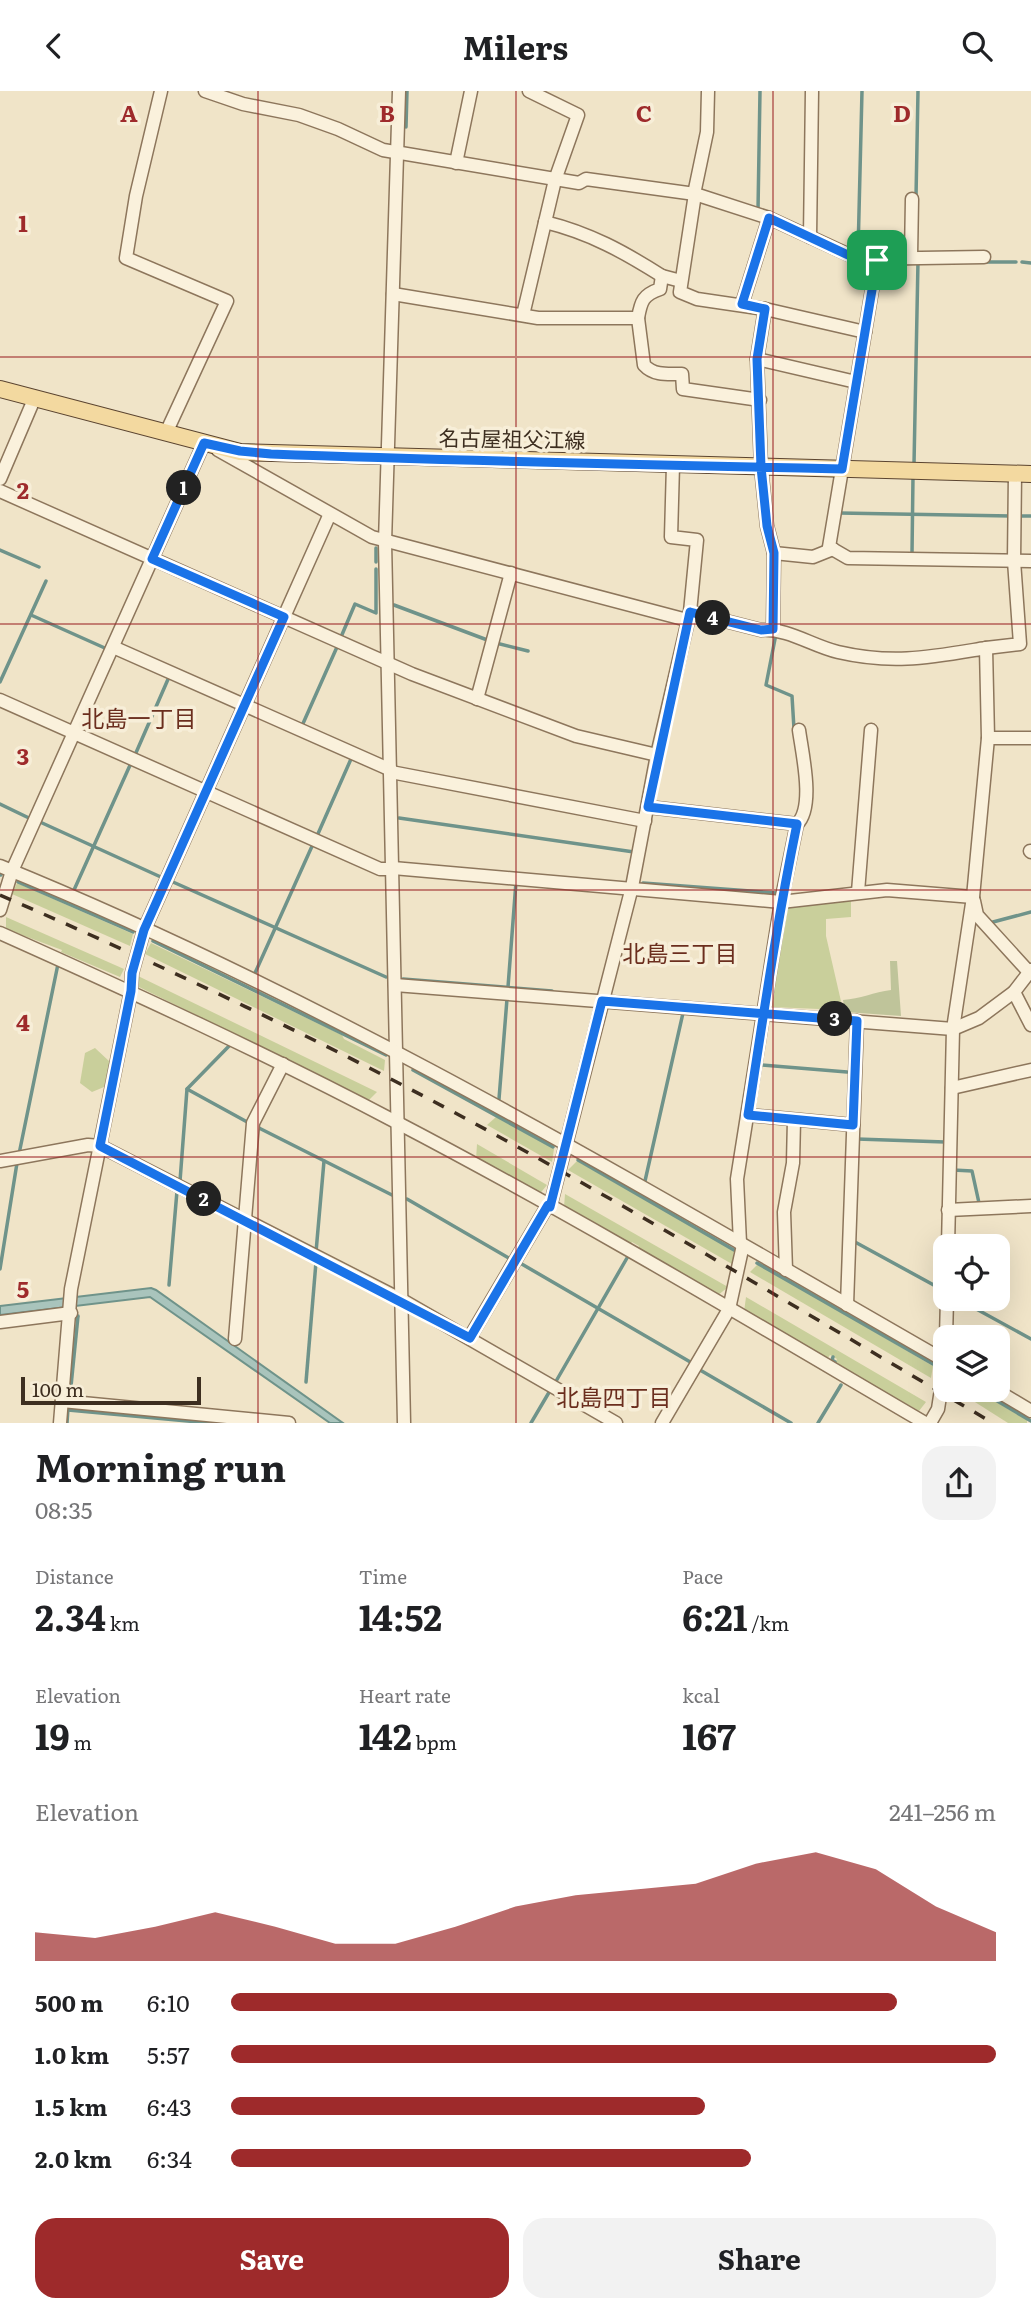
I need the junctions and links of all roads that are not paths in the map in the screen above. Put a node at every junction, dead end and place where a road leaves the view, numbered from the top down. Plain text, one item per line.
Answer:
1 (161, 91) edge
2 (205, 91) edge
3 (399, 91) edge
4 (471, 91) edge
5 (530, 91) edge
6 (708, 91) edge
7 (812, 91) edge
8 (397, 152) junction
9 (456, 163) junction
10 (555, 180) junction
11 (694, 194) junction
12 (912, 199) dead end
13 (769, 218) junction
14 (545, 222) junction
15 (810, 237) junction
16 (911, 256) junction
17 (984, 257) dead end
18 (877, 260) junction
19 (662, 276) junction
20 (681, 281) junction
21 (394, 294) junction
22 (742, 304) junction
23 (765, 309) junction
24 (523, 315) junction
25 (638, 318) junction
26 (865, 332) junction
27 (757, 359) junction
28 (856, 382) junction
29 (0, 389) edge
30 (35, 397) junction
31 (760, 400) junction
32 (166, 433) junction
33 (206, 444) junction
34 (389, 458) junction
35 (673, 465) junction
36 (761, 467) junction
37 (842, 469) junction
38 (1023, 473) edge
39 (0, 479) edge
40 (0, 491) edge
41 (329, 516) junction
42 (386, 542) junction
43 (833, 549) junction
44 (774, 553) junction
45 (152, 559) junction
46 (1014, 561) junction
47 (1031, 561) edge
48 (511, 573) junction
49 (688, 616) junction
50 (284, 617) junction
51 (773, 629) junction
52 (113, 647) junction
53 (986, 648) junction
54 (388, 664) junction
55 (477, 699) junction
56 (0, 700) edge
57 (244, 705) junction
58 (799, 730) dead end
59 (871, 730) dead end
60 (74, 733) junction
61 (988, 738) junction
62 (1031, 738) edge
63 (657, 755) junction
64 (391, 771) junction
65 (206, 791) junction
66 (648, 807) junction
67 (645, 821) junction
68 (797, 824) junction
69 (6, 869) edge
70 (393, 869) junction
71 (632, 887) junction
72 (858, 892) junction
73 (973, 897) junction
74 (781, 902) junction
75 (0, 910) edge
76 (144, 930) junction
77 (0, 936) edge
78 (1029, 971) edge
79 (396, 985) junction
80 (131, 991) junction
81 (1014, 992) junction
82 (602, 1001) junction
83 (765, 1014) junction
84 (857, 1021) junction
85 (1031, 1025) edge
86 (953, 1029) junction
87 (397, 1052) junction
88 (283, 1064) junction
89 (1031, 1070) edge
90 (952, 1088) junction
91 (748, 1115) junction
92 (794, 1120) junction
93 (398, 1123) junction
94 (853, 1125) junction
95 (565, 1142) junction
96 (100, 1146) junction
97 (0, 1161) edge
98 (549, 1206) junction
99 (1031, 1206) edge
100 (948, 1210) junction
101 (245, 1220) junction
102 (948, 1234) edge
103 (742, 1244) junction
104 (786, 1270) junction
105 (402, 1300) junction
106 (847, 1305) junction
107 (729, 1309) junction
108 (71, 1312) junction
109 (0, 1322) edge
110 (470, 1338) junction
111 (235, 1339) dead end
112 (933, 1356) edge
113 (1010, 1399) edge
114 (62, 1401) junction
115 (939, 1402) edge
116 (1031, 1411) edge
117 (60, 1423) edge
118 (289, 1423) edge
119 (404, 1423) edge
120 (616, 1423) edge
121 (662, 1423) edge
122 (928, 1423) edge

1 - 32 street
2 - 8 street
3 - 8 street
4 - 9 street
5 - 10 street
6 - 11 street
7 - 15 street
8 - 9 street
8 - 21 street
9 - 10 street
10 - 11 street
10 - 14 street
11 - 13 street
11 - 20 street
12 - 16 street
13 - 15 street
13 - 22 street
14 - 19 street
14 - 24 street
15 - 18 street
16 - 17 street
16 - 18 street
18 - 26 street
19 - 20 street
19 - 25 street
20 - 22 street
21 - 24 street
21 - 34 street
22 - 23 street
23 - 26 street
23 - 27 street
24 - 25 street
25 - 31 street
26 - 28 street
27 - 28 street
27 - 31 street
28 - 37 street
29 - 30 main road, 名古屋祖父江線
30 - 32 main road, 名古屋祖父江線
30 - 39 street
31 - 36 street
32 - 33 main road, 名古屋祖父江線
33 - 34 main road, 名古屋祖父江線
33 - 41 street
33 - 45 street
34 - 35 main road, 名古屋祖父江線
34 - 42 street
35 - 36 main road, 名古屋祖父江線
35 - 49 street
36 - 37 main road, 名古屋祖父江線
36 - 44 street
37 - 38 main road, 名古屋祖父江線
37 - 43 street
38 - 46 street
40 - 45 street
41 - 42 street
41 - 50 street
42 - 48 street
42 - 54 street
43 - 44 street
43 - 46 street
44 - 51 street
45 - 50 street
45 - 52 street
46 - 47 street
46 - 53 street
48 - 49 street
48 - 55 street
49 - 51 street
49 - 63 street
50 - 54 street
50 - 57 street
51 - 53 street
52 - 57 street
52 - 60 street
53 - 61 street
54 - 55 street
54 - 64 street
55 - 63 street
56 - 60 street
57 - 64 street
57 - 65 street
58 - 68 street
59 - 72 street
60 - 65 street
60 - 69 street
61 - 62 street
61 - 73 street
63 - 66 street
64 - 67 street
64 - 70 street
65 - 70 street
65 - 76 street
66 - 67 street
66 - 68 street
67 - 71 street
68 - 74 street
69 - 75 street
69 - 76 street
70 - 71 street
70 - 79 street
71 - 74 street
71 - 82 street
72 - 73 street
72 - 74 street
73 - 78 street
73 - 86 street
74 - 83 street
76 - 80 street
76 - 87 street
77 - 80 street
78 - 81 street
79 - 82 street
79 - 87 street
80 - 88 street
80 - 96 street
81 - 85 street
81 - 86 street
82 - 83 street
82 - 95 street
83 - 84 street
83 - 91 street
84 - 86 street
84 - 94 street
86 - 90 street
87 - 93 street
87 - 95 street
88 - 93 street
88 - 101 street
89 - 90 street
90 - 100 street
91 - 92 street
91 - 103 street
92 - 94 street
92 - 104 street
93 - 98 street
93 - 105 street
94 - 106 street
95 - 98 street
95 - 103 street
96 - 97 street
96 - 101 street
96 - 108 street
98 - 107 street
98 - 110 street
99 - 100 street
100 - 102 street
101 - 105 street
101 - 111 street
103 - 104 street
103 - 107 street
104 - 106 street
105 - 110 street
105 - 119 street
106 - 112 street
107 - 121 street
107 - 122 street
108 - 109 street
108 - 114 street
110 - 120 street
113 - 116 street
114 - 117 street
114 - 118 street
115 - 122 street

